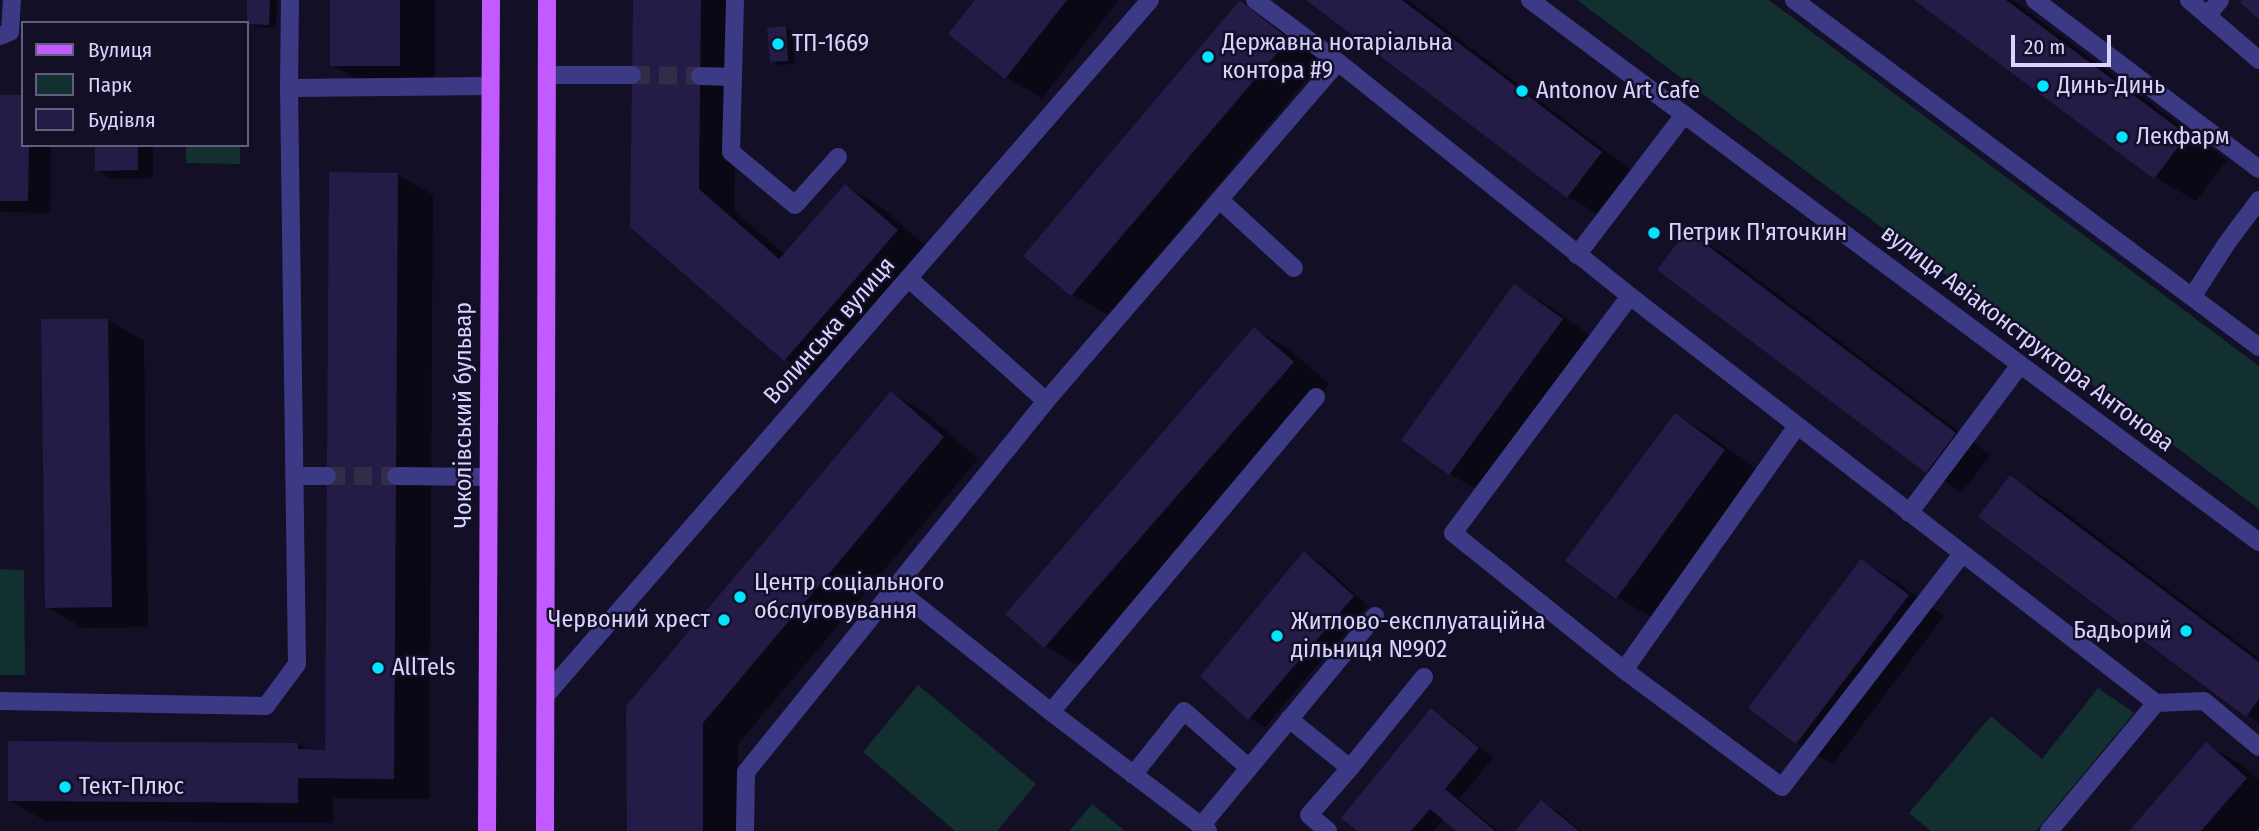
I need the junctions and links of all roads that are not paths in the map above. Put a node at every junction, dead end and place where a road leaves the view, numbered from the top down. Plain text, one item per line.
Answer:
1 (12, 0) edge
2 (290, 0) edge
3 (491, 0) edge
4 (547, 0) edge
5 (735, 0) edge
6 (1150, 0) edge
7 (1255, 0) edge
8 (1530, 0) edge
9 (1794, 0) edge
10 (2035, 0) edge
11 (2189, 0) edge
12 (2220, 0) edge
13 (2207, 16) junction
14 (0, 36) edge
15 (2259, 60) edge
16 (1338, 62) junction
17 (547, 75) junction
18 (632, 75) tunnel mouth
19 (700, 76) tunnel mouth
20 (733, 77) junction
21 (491, 86) junction
22 (289, 88) junction
23 (1684, 115) junction
24 (838, 157) dead end
25 (2259, 169) edge
26 (1220, 200) junction
27 (2259, 200) edge
28 (1577, 255) junction
29 (1294, 268) dead end
30 (908, 278) junction
31 (1630, 296) junction
32 (2192, 297) junction
33 (2259, 347) edge
34 (2020, 365) junction
35 (1316, 397) dead end
36 (1046, 401) junction
37 (1797, 426) junction
38 (294, 476) junction
39 (327, 476) tunnel mouth
40 (396, 476) tunnel mouth
41 (489, 477) junction
42 (1909, 513) junction
43 (2259, 542) edge
44 (1962, 554) junction
45 (895, 588) junction
46 (1375, 616) dead end
47 (1624, 670) junction
48 (1424, 677) dead end
49 (546, 695) junction
50 (0, 701) edge
51 (2156, 703) junction
52 (1051, 712) junction
53 (1289, 719) junction
54 (2259, 747) edge
55 (1248, 766) junction
56 (1350, 768) junction
57 (1133, 775) junction
58 (1204, 828) edge
59 (487, 831) edge
60 (545, 831) edge
61 (745, 831) edge
62 (1328, 831) edge
63 (2049, 831) edge

1 - 14 street
2 - 22 street
3 - 21 main road, Чоколівський бульвар
4 - 17 main road
5 - 20 street
6 - 30 street, Волинська вулиця
7 - 16 street
8 - 23 street, вулиця Авіаконструктора Антонова
9 - 32 street
10 - 25 street
11 - 13 street
12 - 13 street
13 - 15 street
16 - 26 street
16 - 28 street
17 - 18 street
17 - 49 main road
19 - 20 street
20 - 24 street
21 - 22 street
21 - 41 main road, Чоколівський бульвар
22 - 38 street
23 - 28 street
23 - 34 street, вулиця Авіаконструктора Антонова
26 - 29 street
26 - 36 street
27 - 32 street
28 - 31 street
30 - 36 street
30 - 49 street, Волинська вулиця
31 - 37 street
31 - 47 street
32 - 33 street
34 - 42 street
34 - 43 street, вулиця Авіаконструктора Антонова
35 - 52 street
36 - 45 street
37 - 42 street
37 - 47 street
38 - 39 street
38 - 50 street
40 - 41 street
41 - 59 main road, Чоколівський бульвар
42 - 44 street
44 - 47 street
44 - 51 street
45 - 52 street
45 - 61 street
46 - 53 street
48 - 56 street
49 - 60 main road
51 - 54 street
51 - 63 street
52 - 57 street
53 - 55 street
53 - 56 street
55 - 57 street
55 - 58 street
56 - 62 street
57 - 58 street

